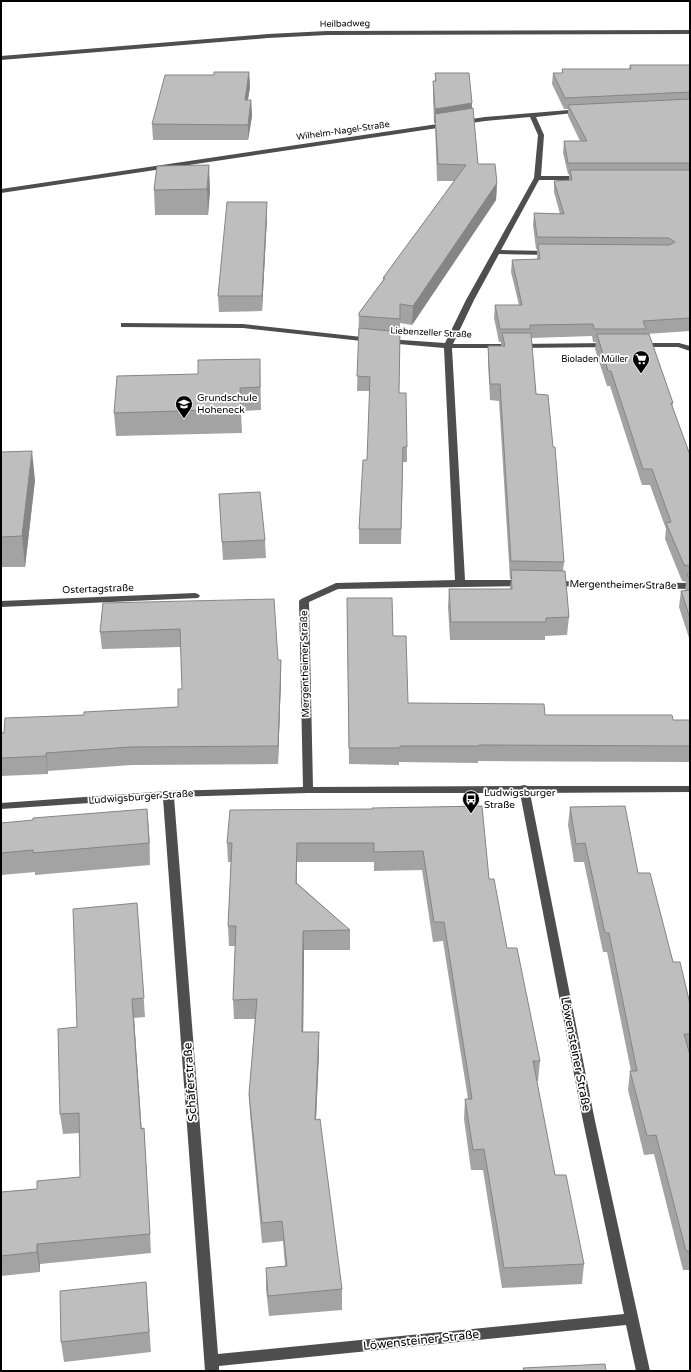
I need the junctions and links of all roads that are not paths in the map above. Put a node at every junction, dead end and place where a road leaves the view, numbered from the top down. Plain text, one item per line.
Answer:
1 (690, 32) edge
2 (1, 58) edge
3 (591, 110) edge
4 (532, 115) junction
5 (536, 178) junction
6 (590, 178) edge
7 (1, 191) edge
8 (496, 252) junction
9 (557, 253) edge
10 (124, 325) dead end
11 (616, 345) edge
12 (632, 345) edge
13 (448, 346) junction
14 (690, 349) edge
15 (460, 583) junction
16 (531, 584) edge
17 (547, 584) edge
18 (690, 586) edge
19 (195, 596) dead end
20 (1, 604) edge
21 (524, 788) junction
22 (690, 789) edge
23 (308, 790) junction
24 (168, 794) junction
25 (1, 806) edge
26 (631, 1319) junction
27 (212, 1366) edge
28 (643, 1371) edge

1 - 2 street, Heilbadweg
3 - 4 street, Wilhelm-Nagel-Straße
4 - 5 street
4 - 7 street, Wilhelm-Nagel-Straße
5 - 6 street
5 - 8 street
8 - 9 street
8 - 13 street
10 - 13 street, Liebenzeller Straße
11 - 13 street, Liebenzeller Straße
12 - 14 street
13 - 15 street
15 - 16 street, Mergentheimer Straße
15 - 23 street, Mergentheimer Straße
17 - 18 street, Mergentheimer Straße
19 - 20 street, Ostertagstraße
21 - 22 street, Ludwigsburger Straße
21 - 23 street, Ludwigsburger Straße
21 - 26 street, Löwensteiner Straße
23 - 24 street, Ludwigsburger Straße
24 - 25 street, Ludwigsburger Straße
24 - 27 street, Schäferstraße
26 - 27 street, Löwensteiner Straße
26 - 28 street, Löwensteiner Straße

